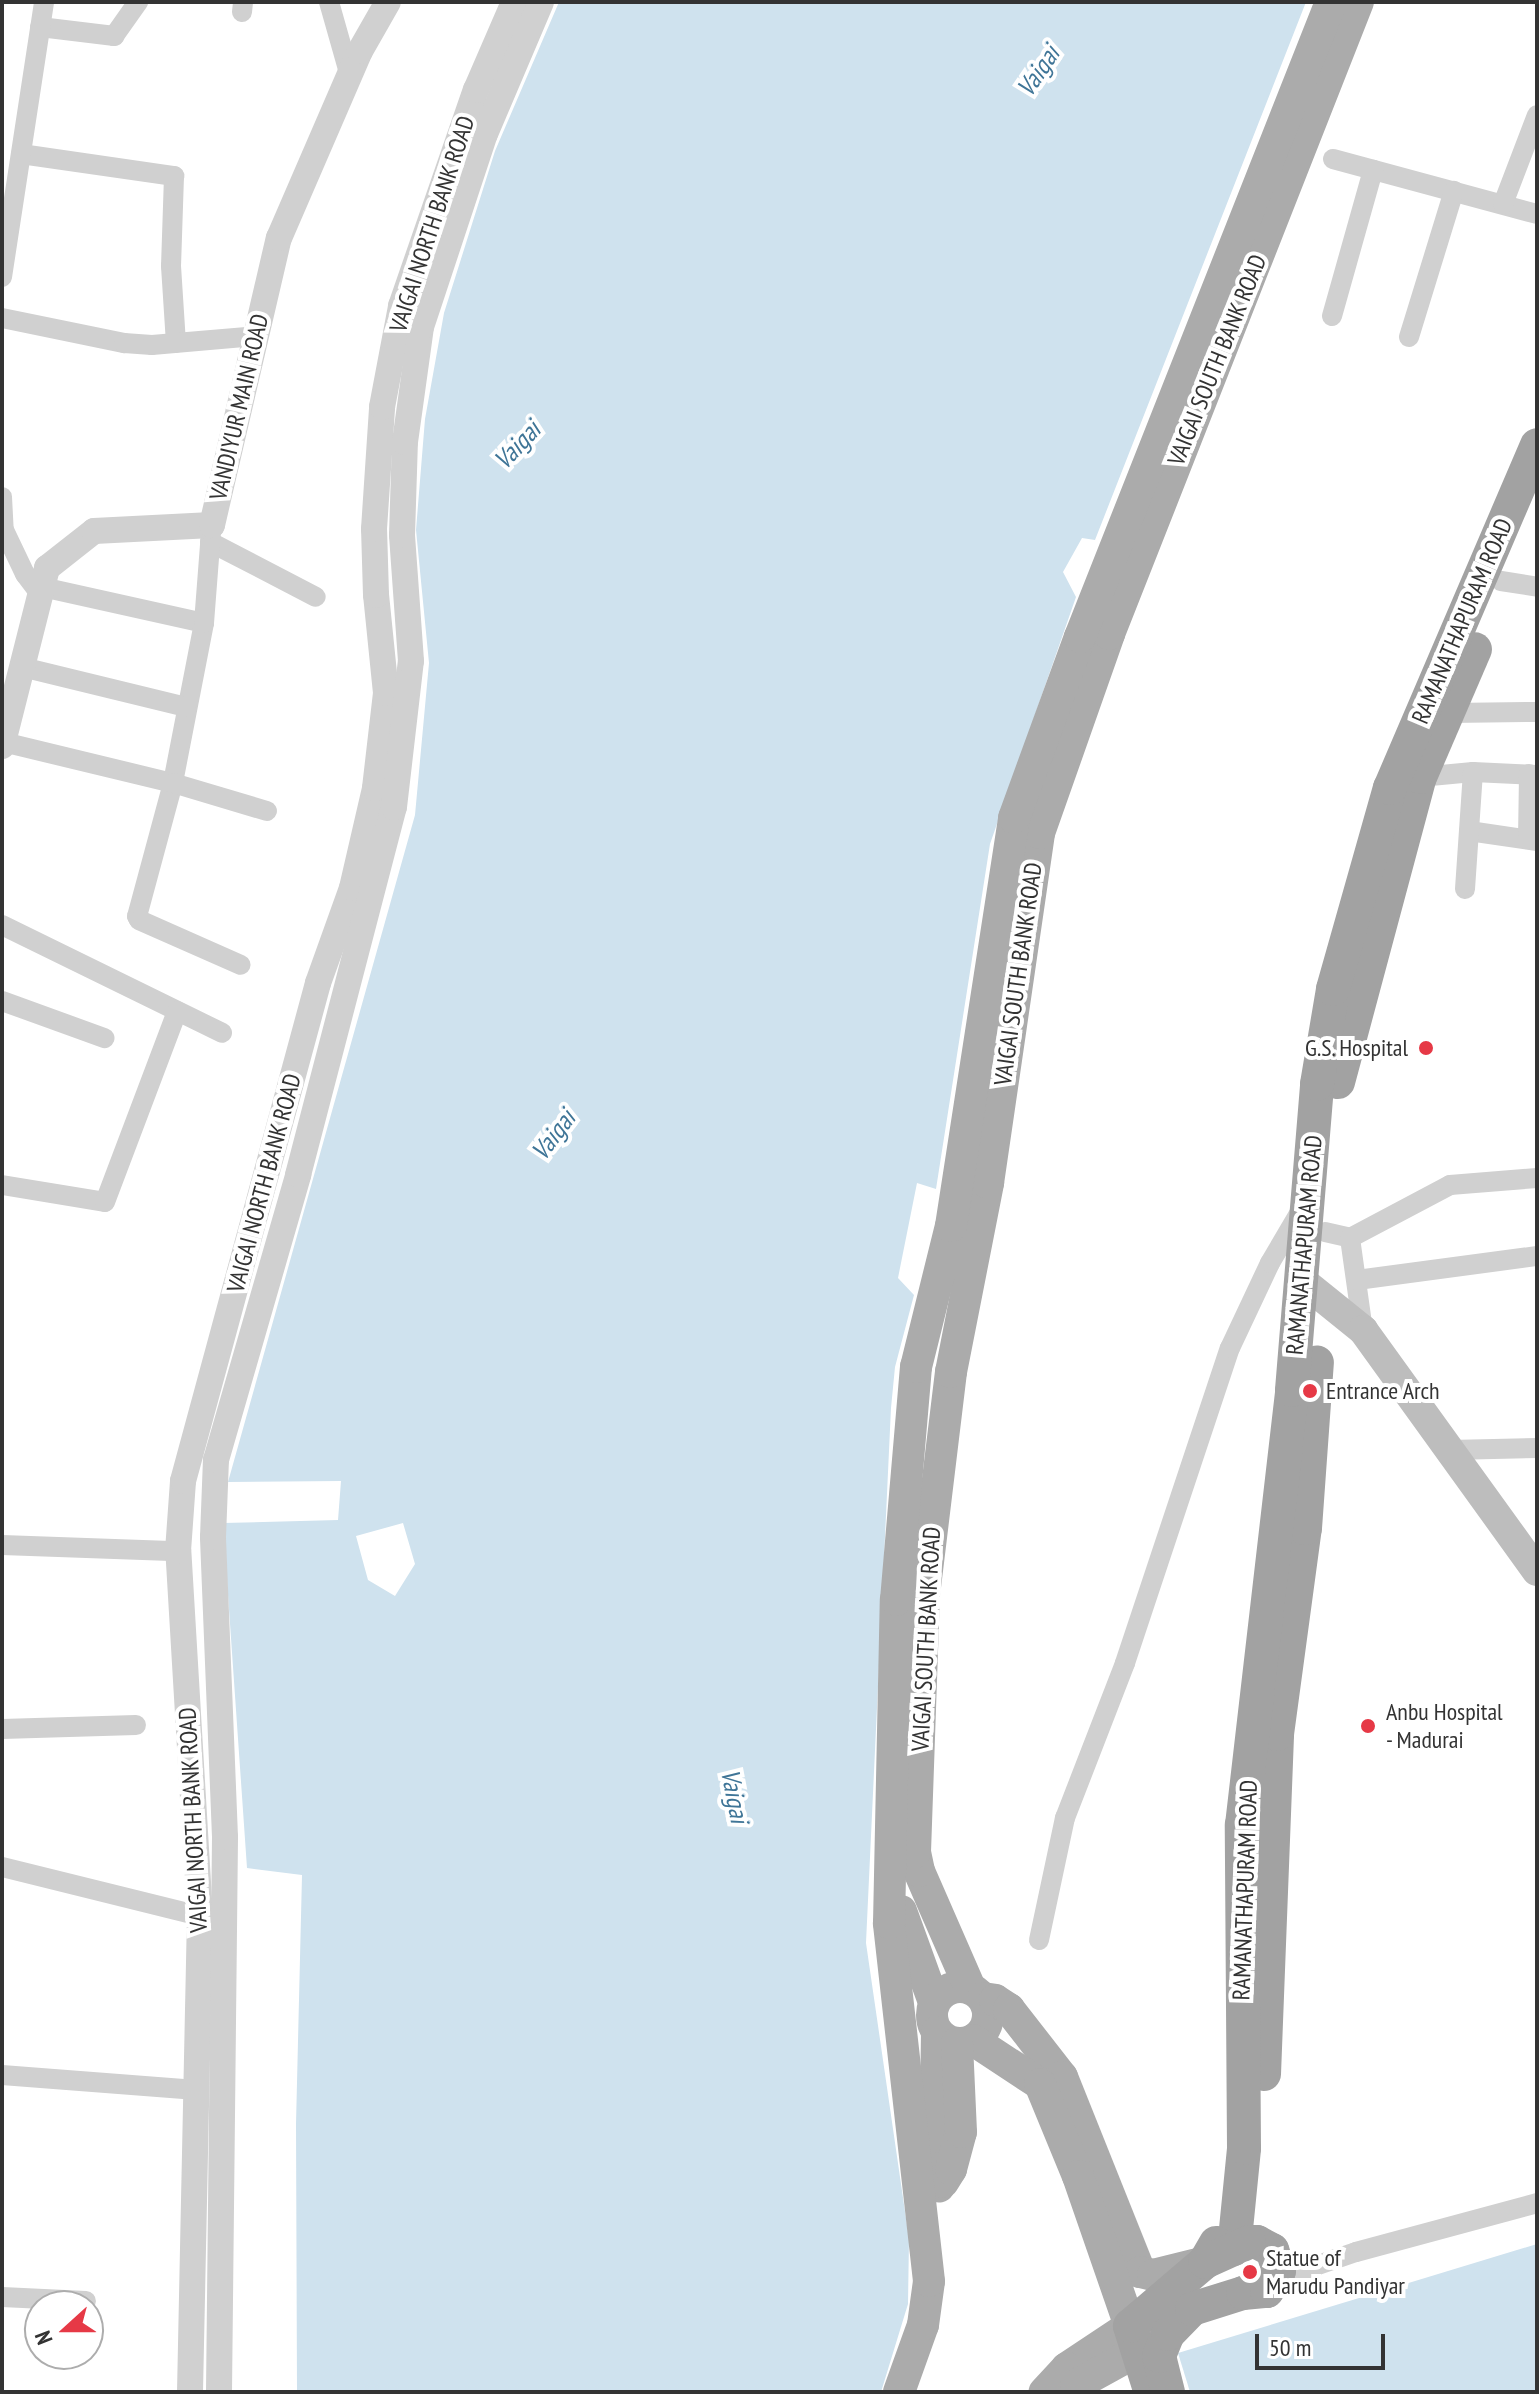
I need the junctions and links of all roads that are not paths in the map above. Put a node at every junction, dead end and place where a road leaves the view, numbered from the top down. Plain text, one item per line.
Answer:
1 (44, 2) edge
2 (138, 2) edge
3 (329, 2) edge
4 (388, 2) edge
5 (514, 2) edge
6 (541, 2) edge
7 (1331, 2) edge
8 (1358, 2) edge
9 (40, 27) junction
10 (350, 76) junction
11 (1537, 115) edge
12 (21, 154) junction
13 (1333, 159) dead end
14 (1373, 170) junction
15 (1454, 191) junction
16 (9, 192) edge
17 (1503, 204) junction
18 (1537, 214) edge
19 (6, 239) edge
20 (2, 269) edge
21 (2, 277) edge
22 (1332, 316) dead end
23 (2, 318) edge
24 (256, 336) junction
25 (1409, 337) dead end
26 (176, 343) junction
27 (1537, 445) edge
28 (2, 497) edge
29 (1537, 506) edge
30 (211, 534) junction
31 (2, 572) edge
32 (1501, 581) junction
33 (36, 585) junction
34 (1537, 587) edge
35 (316, 597) dead end
36 (204, 623) junction
37 (22, 667) junction
38 (186, 707) junction
39 (1537, 712) edge
40 (1450, 713) junction
41 (3, 744) edge
42 (1473, 772) junction
43 (1533, 774) edge
44 (1420, 777) junction
45 (173, 783) junction
46 (267, 811) dead end
47 (1469, 831) junction
48 (1532, 840) edge
49 (1465, 889) dead end
50 (2, 925) edge
51 (241, 965) dead end
52 (2, 1001) edge
53 (177, 1011) junction
54 (222, 1033) dead end
55 (104, 1038) dead end
56 (1537, 1178) edge
57 (2, 1185) edge
58 (1316, 1185) junction
59 (1338, 1235) junction
60 (1537, 1256) edge
61 (1357, 1280) junction
62 (1311, 1287) junction
63 (1363, 1330) junction
64 (1537, 1448) edge
65 (1450, 1450) junction
66 (214, 1509) junction
67 (181, 1510) junction
68 (2, 1545) edge
69 (178, 1551) junction
70 (1537, 1571) edge
71 (136, 1725) dead end
72 (2, 1729) edge
73 (2, 1867) edge
74 (892, 1885) junction
75 (212, 1920) junction
76 (1039, 1940) dead end
77 (977, 1993) junction
78 (950, 2029) junction
79 (2, 2075) edge
80 (196, 2090) junction
81 (1537, 2203) edge
82 (925, 2227) junction
83 (1232, 2251) junction
84 (1277, 2279) junction
85 (2, 2297) edge
86 (24, 2298) edge
87 (1146, 2337) junction
88 (190, 2392) edge
89 (219, 2392) edge
90 (899, 2392) edge
91 (1048, 2392) edge
92 (1150, 2392) edge
93 (1168, 2392) edge

1 - 9 street
2 - 9 street
3 - 10 street
4 - 10 street, VANDIYUR MAIN ROAD
5 - 67 street, VAIGAI NORTH BANK ROAD
6 - 66 street, VAIGAI NORTH BANK ROAD
7 - 74 main road, VAIGAI SOUTH BANK ROAD
8 - 77 main road, VAIGAI SOUTH BANK ROAD
9 - 12 street
10 - 24 street, VANDIYUR MAIN ROAD
11 - 17 street
12 - 16 street
12 - 26 street
13 - 14 street
14 - 15 street
14 - 22 street
15 - 17 street
15 - 25 street
16 - 19 street
17 - 18 street
19 - 20 street
20 - 21 street
23 - 26 street
24 - 26 street
24 - 30 street, VANDIYUR MAIN ROAD
27 - 58 highway, RAMANATHAPURAM ROAD
28 - 33 street
29 - 32 highway, RAMANATHAPURAM ROAD
30 - 33 street, VANDIYUR MAIN ROAD
30 - 35 street
30 - 36 street
31 - 33 street
32 - 34 street
32 - 40 highway, RAMANATHAPURAM ROAD
33 - 36 street
33 - 37 street, VANDIYUR MAIN ROAD
36 - 38 street
37 - 38 street
37 - 41 street, VANDIYUR MAIN ROAD
38 - 45 street
39 - 40 street
40 - 44 highway, RAMANATHAPURAM ROAD
41 - 45 street
42 - 43 street
42 - 44 street
42 - 47 street
43 - 48 street
44 - 58 highway, RAMANATHAPURAM ROAD
45 - 46 street
45 - 51 street
47 - 48 street
47 - 49 street
50 - 53 street
52 - 55 street
53 - 54 street
53 - 57 street
56 - 59 street
58 - 59 highway, RAMANATHAPURAM ROAD
58 - 62 highway, RAMANATHAPURAM ROAD
58 - 76 street
59 - 61 street
59 - 62 highway, RAMANATHAPURAM ROAD
60 - 61 street
61 - 63 street
62 - 63 main road
62 - 83 highway, RAMANATHAPURAM ROAD
62 - 83 highway, RAMANATHAPURAM ROAD
63 - 65 main road
64 - 65 street
65 - 70 main road
66 - 67 street
66 - 75 street, VAIGAI NORTH BANK ROAD
67 - 69 street, VAIGAI NORTH BANK ROAD
68 - 69 street
69 - 75 street, VAIGAI NORTH BANK ROAD
71 - 72 street
73 - 75 street
74 - 78 main road, VAIGAI SOUTH BANK ROAD
74 - 82 main road, VAIGAI SOUTH BANK ROAD
75 - 80 street, VAIGAI NORTH BANK ROAD
75 - 89 street
77 - 78 main road
77 - 78 main road
77 - 83 main road
78 - 82 main road, VAIGAI SOUTH BANK ROAD
78 - 87 main road
79 - 80 street
80 - 88 street, VAIGAI NORTH BANK ROAD
81 - 84 street
82 - 90 main road, VAIGAI SOUTH BANK ROAD
83 - 84 highway
83 - 87 highway
84 - 87 highway
85 - 86 street
87 - 91 main road
87 - 92 highway
87 - 93 highway

